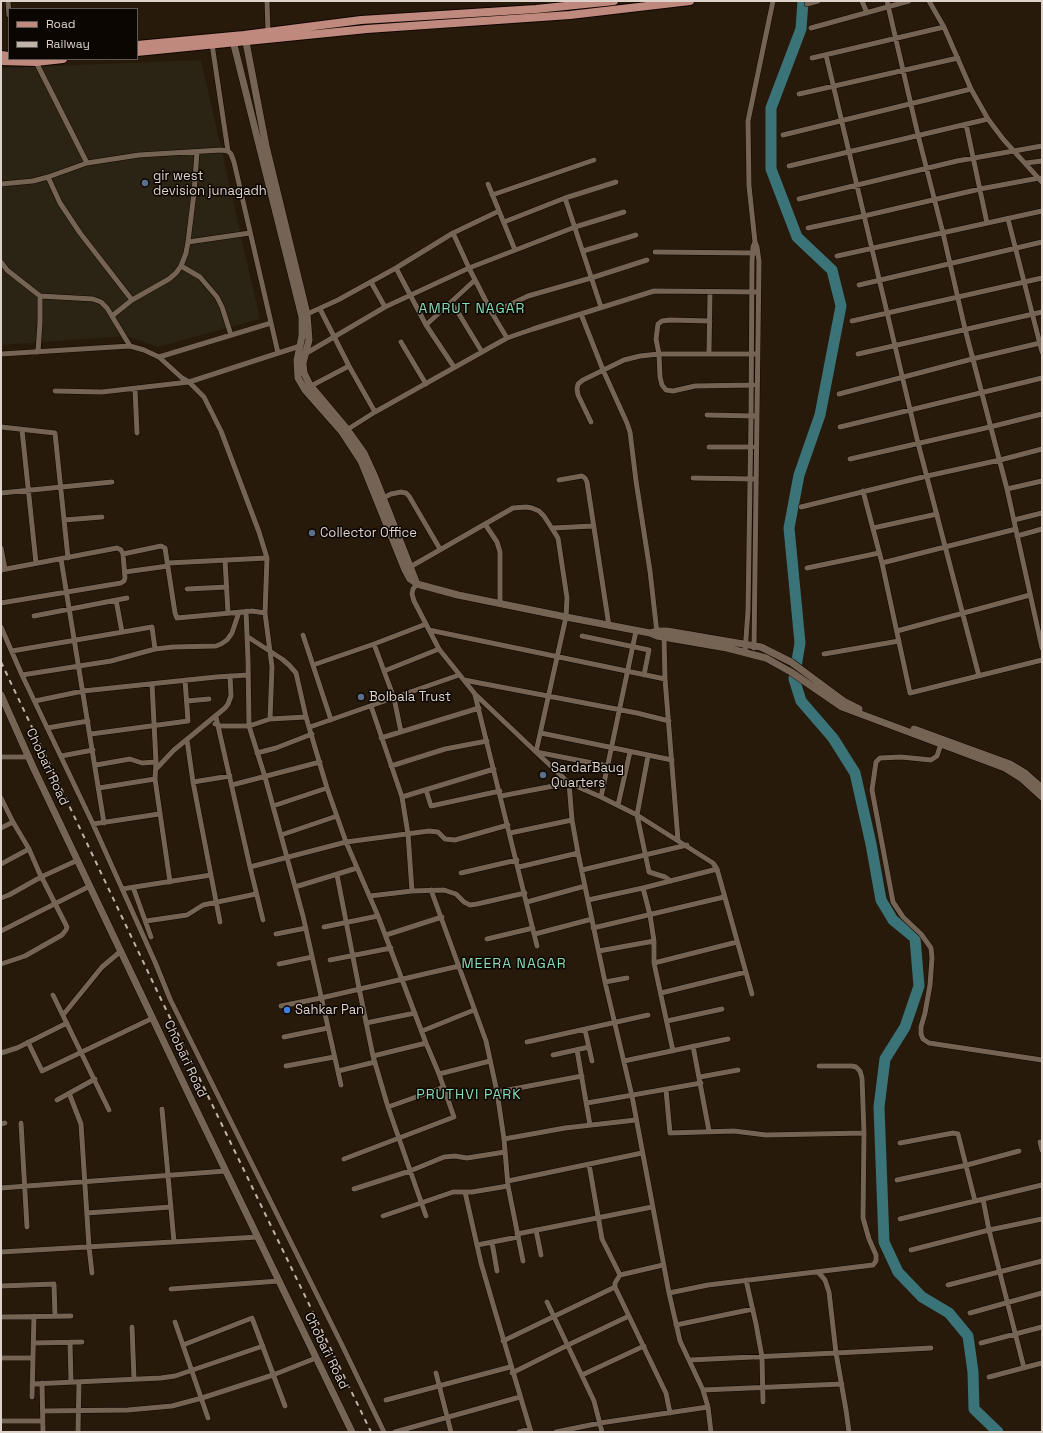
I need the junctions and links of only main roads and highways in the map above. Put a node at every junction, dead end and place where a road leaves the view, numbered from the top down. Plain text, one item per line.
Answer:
1 (614, 1) edge
2 (690, 1) edge
3 (245, 38) junction
4 (232, 39) junction
5 (138, 45) edge
6 (138, 52) edge
7 (19, 60) edge
8 (54, 60) edge

1 - 3 main road
2 - 3 main road
3 - 4 main road
4 - 5 main road
4 - 6 main road
7 - 8 main road

